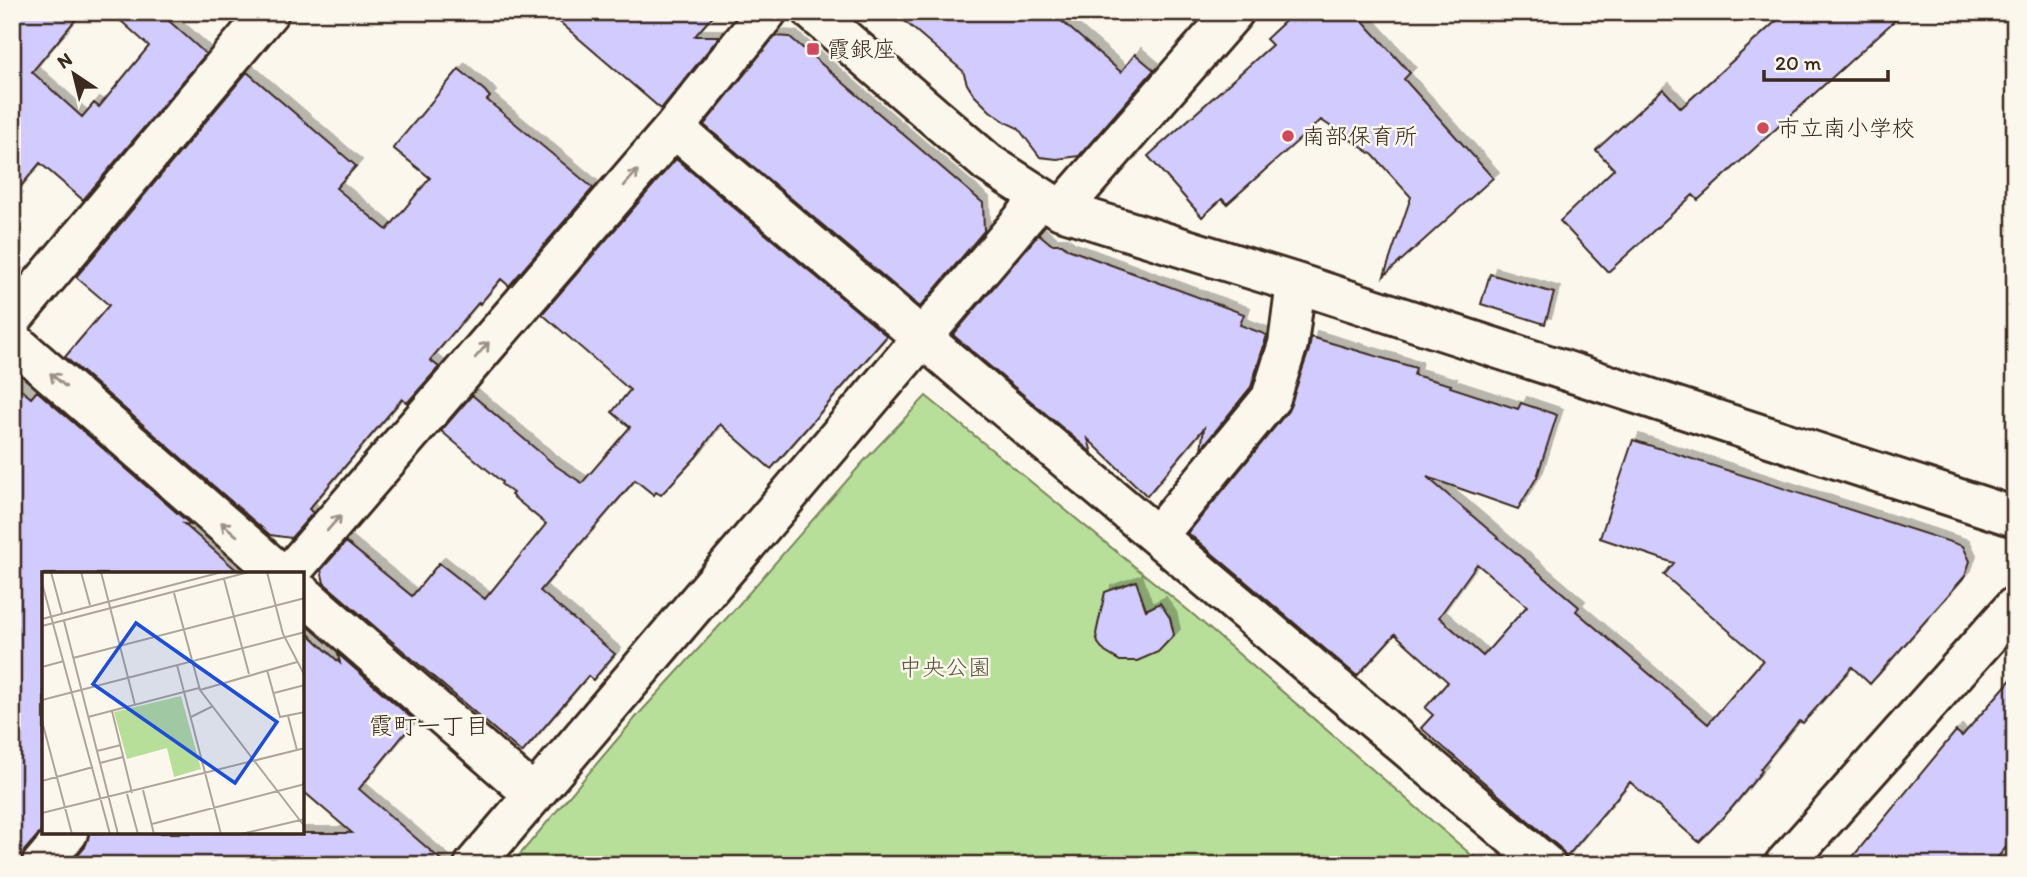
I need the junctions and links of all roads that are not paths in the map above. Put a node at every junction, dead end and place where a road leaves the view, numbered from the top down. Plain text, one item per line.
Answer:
1 (269, 12) edge
2 (766, 12) edge
3 (813, 12) edge
4 (1234, 12) edge
5 (674, 128) junction
6 (1051, 204) junction
7 (1296, 283) junction
8 (12, 319) edge
9 (922, 338) junction
10 (12, 340) edge
11 (2015, 517) edge
12 (1158, 535) junction
13 (279, 572) edge
14 (291, 572) edge
15 (304, 595) edge
16 (2015, 606) edge
17 (534, 795) junction
18 (66, 835) edge
19 (41, 865) edge
20 (474, 865) edge
21 (1546, 865) edge
22 (1784, 865) edge

1 - 8 street
2 - 5 street
3 - 6 street
4 - 6 street
5 - 9 street
14 -> 5 street
6 - 7 street
6 - 9 street
7 - 11 street
7 - 12 street
9 - 12 street
9 - 17 street
13 -> 10 street
12 - 21 street
15 - 17 street
16 - 22 street
17 - 20 street
18 - 19 street

